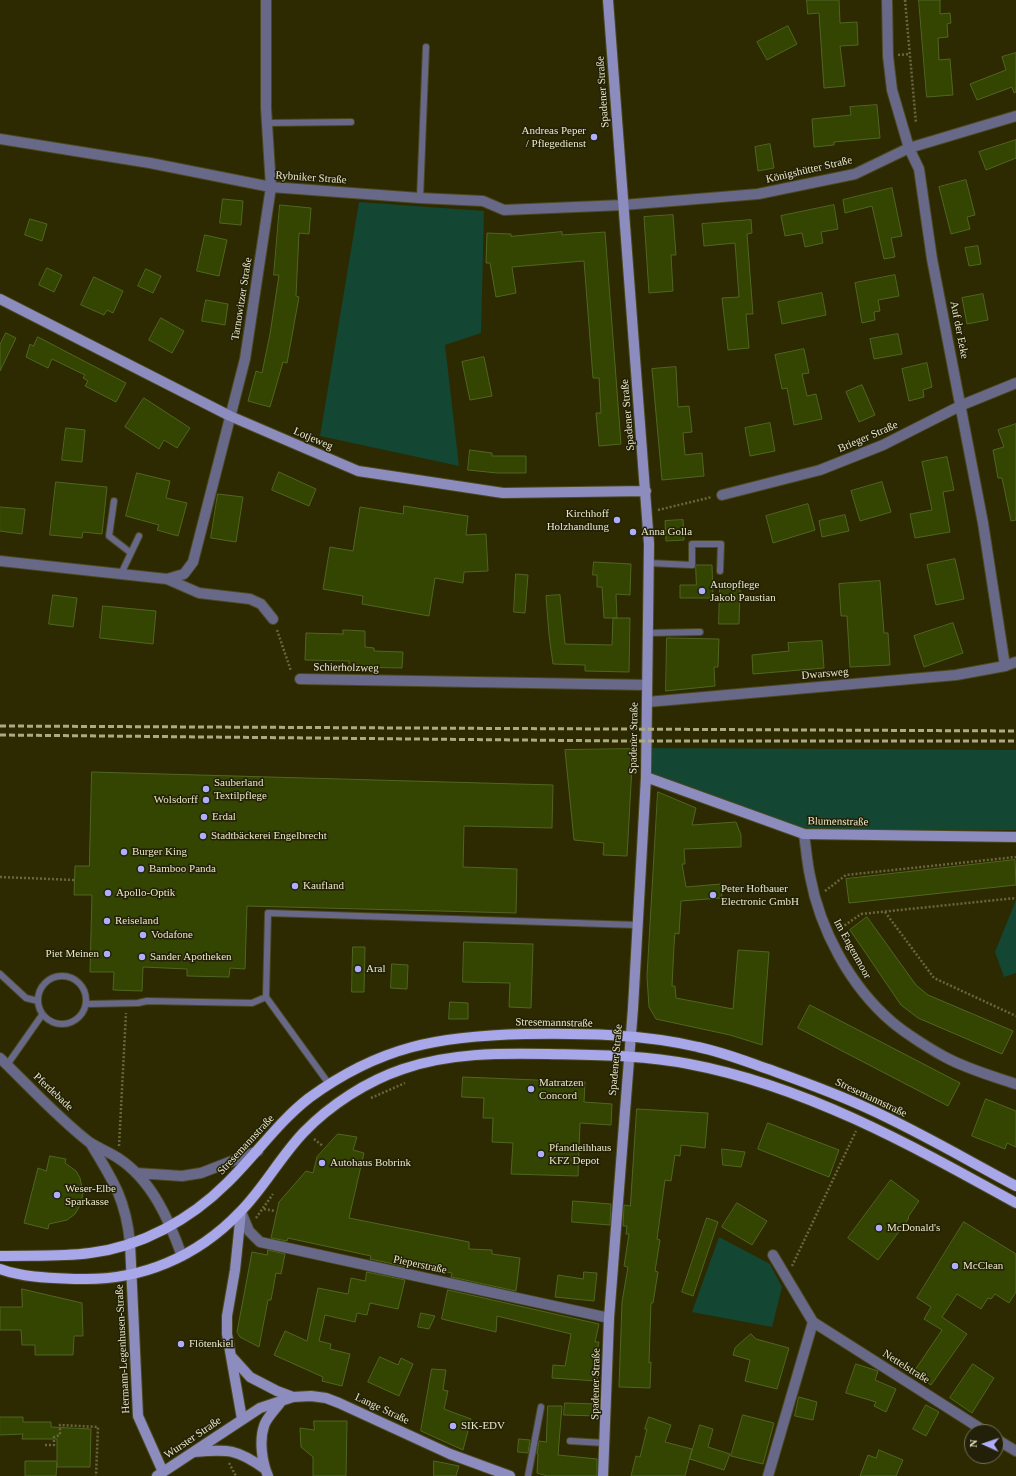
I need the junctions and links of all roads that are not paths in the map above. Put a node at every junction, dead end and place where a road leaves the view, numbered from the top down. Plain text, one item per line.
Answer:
1 (266, 0) edge
2 (608, 0) edge
3 (887, 0) edge
4 (426, 47) dead end
5 (1016, 116) edge
6 (351, 122) dead end
7 (267, 123) junction
8 (0, 138) edge
9 (913, 146) junction
10 (270, 187) junction
11 (420, 198) junction
12 (623, 205) junction
13 (0, 299) edge
14 (1016, 383) edge
15 (962, 405) junction
16 (230, 416) junction
17 (646, 491) junction
18 (722, 495) road end
19 (114, 501) dead end
20 (139, 536) dead end
21 (131, 553) junction
22 (0, 561) edge
23 (649, 563) junction
24 (720, 571) dead end
25 (121, 574) junction
26 (167, 580) junction
27 (273, 619) road end
28 (700, 632) dead end
29 (648, 633) junction
30 (1016, 662) edge
31 (1005, 666) junction
32 (300, 679) road end
33 (647, 685) junction
34 (647, 702) junction
35 (646, 777) junction
36 (804, 834) junction
37 (1016, 837) edge
38 (637, 925) junction
39 (0, 974) edge
40 (266, 997) junction
41 (38, 1001) junction
42 (87, 1004) junction
43 (42, 1015) junction
44 (630, 1038) junction
45 (629, 1057) junction
46 (4, 1062) edge
47 (329, 1084) junction
48 (1016, 1084) edge
49 (90, 1142) junction
50 (259, 1150) junction
51 (136, 1172) junction
52 (1016, 1186) edge
53 (1016, 1203) edge
54 (241, 1212) junction
55 (171, 1225) junction
56 (130, 1243) junction
57 (773, 1255) dead end
58 (0, 1256) edge
59 (182, 1256) junction
60 (0, 1269) edge
61 (132, 1275) junction
62 (609, 1318) junction
63 (813, 1322) junction
64 (230, 1354) junction
65 (293, 1397) junction
66 (282, 1400) junction
67 (541, 1408) dead end
68 (242, 1419) junction
69 (973, 1424) edge
70 (570, 1441) dead end
71 (606, 1443) junction
72 (1004, 1444) edge
73 (1016, 1451) edge
74 (194, 1452) junction
75 (267, 1473) edge
76 (160, 1474) edge
77 (510, 1476) edge
78 (528, 1476) edge
79 (603, 1476) edge
80 (768, 1476) edge

1 - 7 street, Tarnowitzer Straße
2 - 12 street, Spadener Straße
3 - 9 street, Auf der Eeke
4 - 11 lane
5 - 9 street, Königshütter Straße
6 - 7 lane
7 - 10 street, Tarnowitzer Straße
8 - 10 street, Rybniker Straße
9 - 12 street, Königshütter Straße
9 - 15 street, Auf der Eeke
10 - 11 street, Rybniker Straße
10 - 16 street, Tarnowitzer Straße
11 - 12 street, Rybniker Straße
12 - 17 street, Spadener Straße
13 - 16 street, Lotjeweg
14 - 15 street, Brieger Straße
15 - 18 street, Brieger Straße
15 - 31 street, Auf der Eeke
16 - 17 street, Lotjeweg
16 - 26 street, Tarnowitzer Straße
17 - 23 street, Spadener Straße
19 - 21 lane
20 - 21 lane
21 - 25 lane
22 - 25 street
23 - 24 lane
23 - 29 street, Spadener Straße
25 - 26 street
26 - 27 street
28 - 29 lane
29 - 33 street, Spadener Straße
30 - 31 street, Dwarsweg
31 - 34 street, Dwarsweg
32 - 33 street, Schierholzweg
33 - 34 street, Spadener Straße
34 - 35 street, Spadener Straße
35 - 36 street, Blumenstraße
35 - 38 street, Spadener Straße
36 - 37 street, Blumenstraße
36 - 48 street, Im Engenmoor
38 - 40 lane
38 - 44 street, Spadener Straße
39 - 41 lane
40 - 42 lane
40 - 47 lane
41 - 42 lane
41 - 43 lane
42 - 43 lane
43 - 46 lane
44 - 45 street, Spadener Straße
44 - 47 main road, Stresemannstraße
44 - 52 main road, Stresemannstraße
45 - 53 main road
45 - 54 main road
45 - 62 street, Spadener Straße
46 - 49 street, Pferdebade
47 - 50 main road, Stresemannstraße
49 - 51 street, Pferdebade
49 - 56 street, Pferdebade
50 - 51 street
50 - 55 main road, Stresemannstraße
51 - 55 street, Pferdebade
54 - 59 main road
54 - 62 street, Pieperstraße
54 - 64 street
55 - 56 main road, Stresemannstraße
55 - 59 street, Pferdebade
56 - 58 main road, Stresemannstraße
56 - 61 street, Hermann-Legenhusen-Straße
57 - 63 street, Nettelstraße
59 - 61 main road
60 - 61 main road
61 - 76 street, Hermann-Legenhusen-Straße
62 - 71 street, Spadener Straße
63 - 69 street, Nettelstraße
63 - 80 street
64 - 65 street
64 - 68 street
65 - 66 street, Lange Straße
65 - 77 street, Lange Straße
66 - 68 street, Lange Straße
66 - 75 street
67 - 78 lane
68 - 74 street, Wurster Straße
70 - 71 lane
71 - 79 street, Spadener Straße
72 - 73 street
74 - 75 street
74 - 76 street, Wurster Straße

